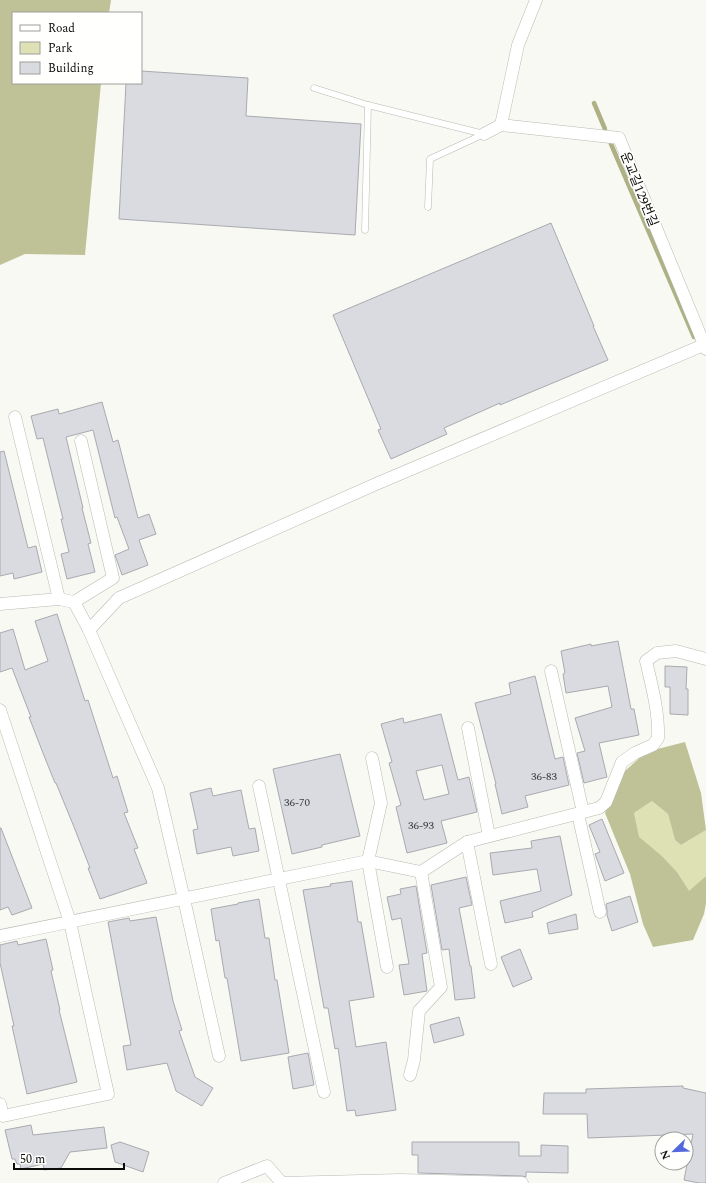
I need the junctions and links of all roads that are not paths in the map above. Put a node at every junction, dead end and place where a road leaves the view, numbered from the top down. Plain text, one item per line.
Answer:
1 (536, 0) edge
2 (314, 88) dead end
3 (368, 105) junction
4 (501, 125) junction
5 (484, 134) junction
6 (428, 207) dead end
7 (365, 230) dead end
8 (705, 346) edge
9 (15, 417) dead end
10 (81, 441) dead end
11 (59, 599) junction
12 (74, 602) junction
13 (0, 604) edge
14 (89, 630) junction
15 (706, 659) edge
16 (551, 671) dead end
17 (0, 710) edge
18 (468, 728) dead end
19 (372, 758) dead end
20 (259, 786) dead end
21 (581, 813) junction
22 (490, 836) junction
23 (467, 842) junction
24 (368, 861) junction
25 (422, 872) junction
26 (278, 880) junction
27 (184, 899) junction
28 (600, 912) dead end
29 (70, 922) junction
30 (0, 936) edge
31 (491, 964) dead end
32 (387, 967) dead end
33 (219, 1056) dead end
34 (410, 1075) dead end
35 (324, 1092) dead end
36 (0, 1104) edge
37 (224, 1183) edge
38 (522, 1183) edge

1 - 4 street
2 - 3 lane
3 - 5 lane
3 - 7 lane
4 - 5 street
4 - 8 street, 운교길129번길
5 - 6 lane
8 - 14 street
9 - 11 street
10 - 12 street
11 - 12 street
11 - 13 street
12 - 14 street
14 - 27 street
15 - 21 street
16 - 21 street
17 - 29 street
18 - 22 street
19 - 24 street
20 - 26 street
21 - 22 street
21 - 28 street
22 - 23 street
23 - 25 street
23 - 31 street
24 - 25 street
24 - 26 street
24 - 32 street
25 - 34 street
26 - 27 street
26 - 35 street
27 - 29 street
27 - 33 street
29 - 30 street
29 - 36 street
37 - 38 street

